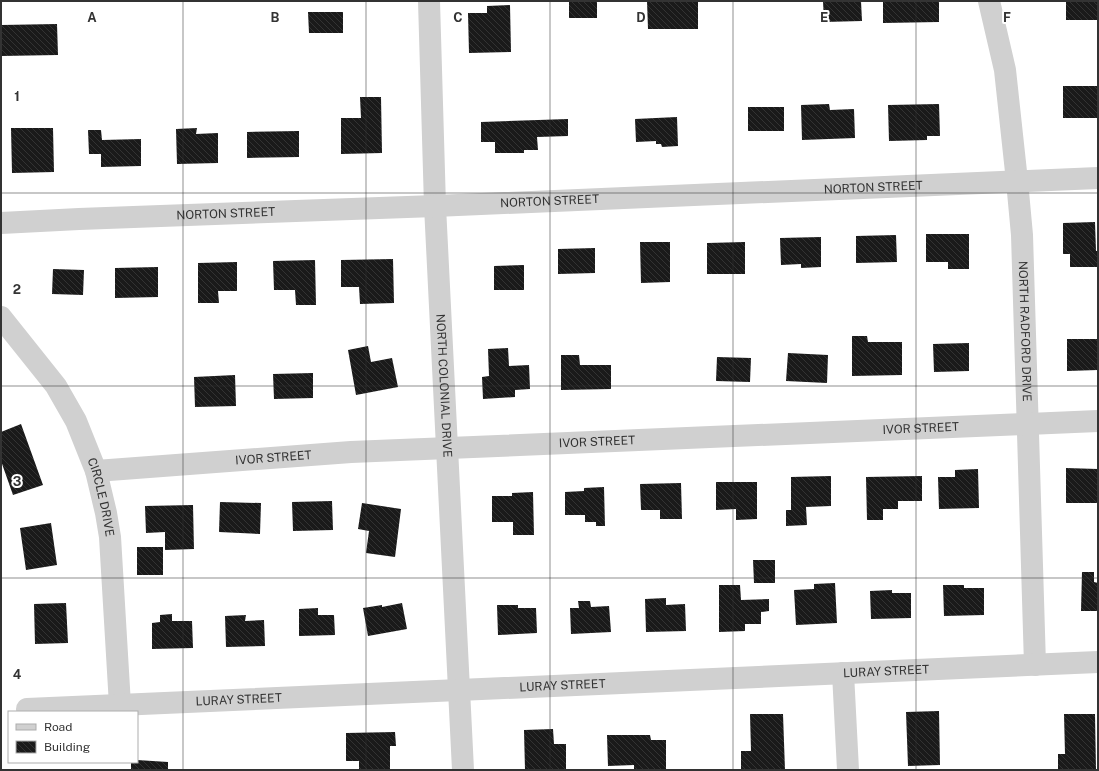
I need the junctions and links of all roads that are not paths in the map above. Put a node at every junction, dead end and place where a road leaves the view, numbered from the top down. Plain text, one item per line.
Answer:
1 (429, 1) edge
2 (989, 1) edge
3 (1098, 178) edge
4 (1017, 181) junction
5 (435, 206) junction
6 (1, 223) edge
7 (1, 317) edge
8 (1098, 420) edge
9 (1027, 424) junction
10 (447, 448) junction
11 (96, 471) junction
12 (1098, 662) edge
13 (1035, 665) junction
14 (843, 673) junction
15 (458, 690) junction
16 (120, 705) junction
17 (27, 709) dead end
18 (463, 770) edge
19 (848, 770) edge

1 - 5 street, NORTH COLONIAL DRIVE
2 - 4 street, NORTH RADFORD DRIVE
3 - 4 street, NORTON STREET
4 - 5 street, NORTON STREET
4 - 9 street, NORTH RADFORD DRIVE
5 - 6 street, NORTON STREET
5 - 10 street, NORTH COLONIAL DRIVE
7 - 11 street, CIRCLE DRIVE
8 - 9 street, IVOR STREET
9 - 10 street, IVOR STREET
9 - 13 street, NORTH RADFORD DRIVE
10 - 11 street, IVOR STREET
10 - 15 street, NORTH COLONIAL DRIVE
11 - 16 street, CIRCLE DRIVE
12 - 13 street, LURAY STREET
13 - 14 street, LURAY STREET
14 - 15 street, LURAY STREET
14 - 19 street
15 - 16 street, LURAY STREET
15 - 18 street, NORTH COLONIAL DRIVE
16 - 17 street, LURAY STREET

